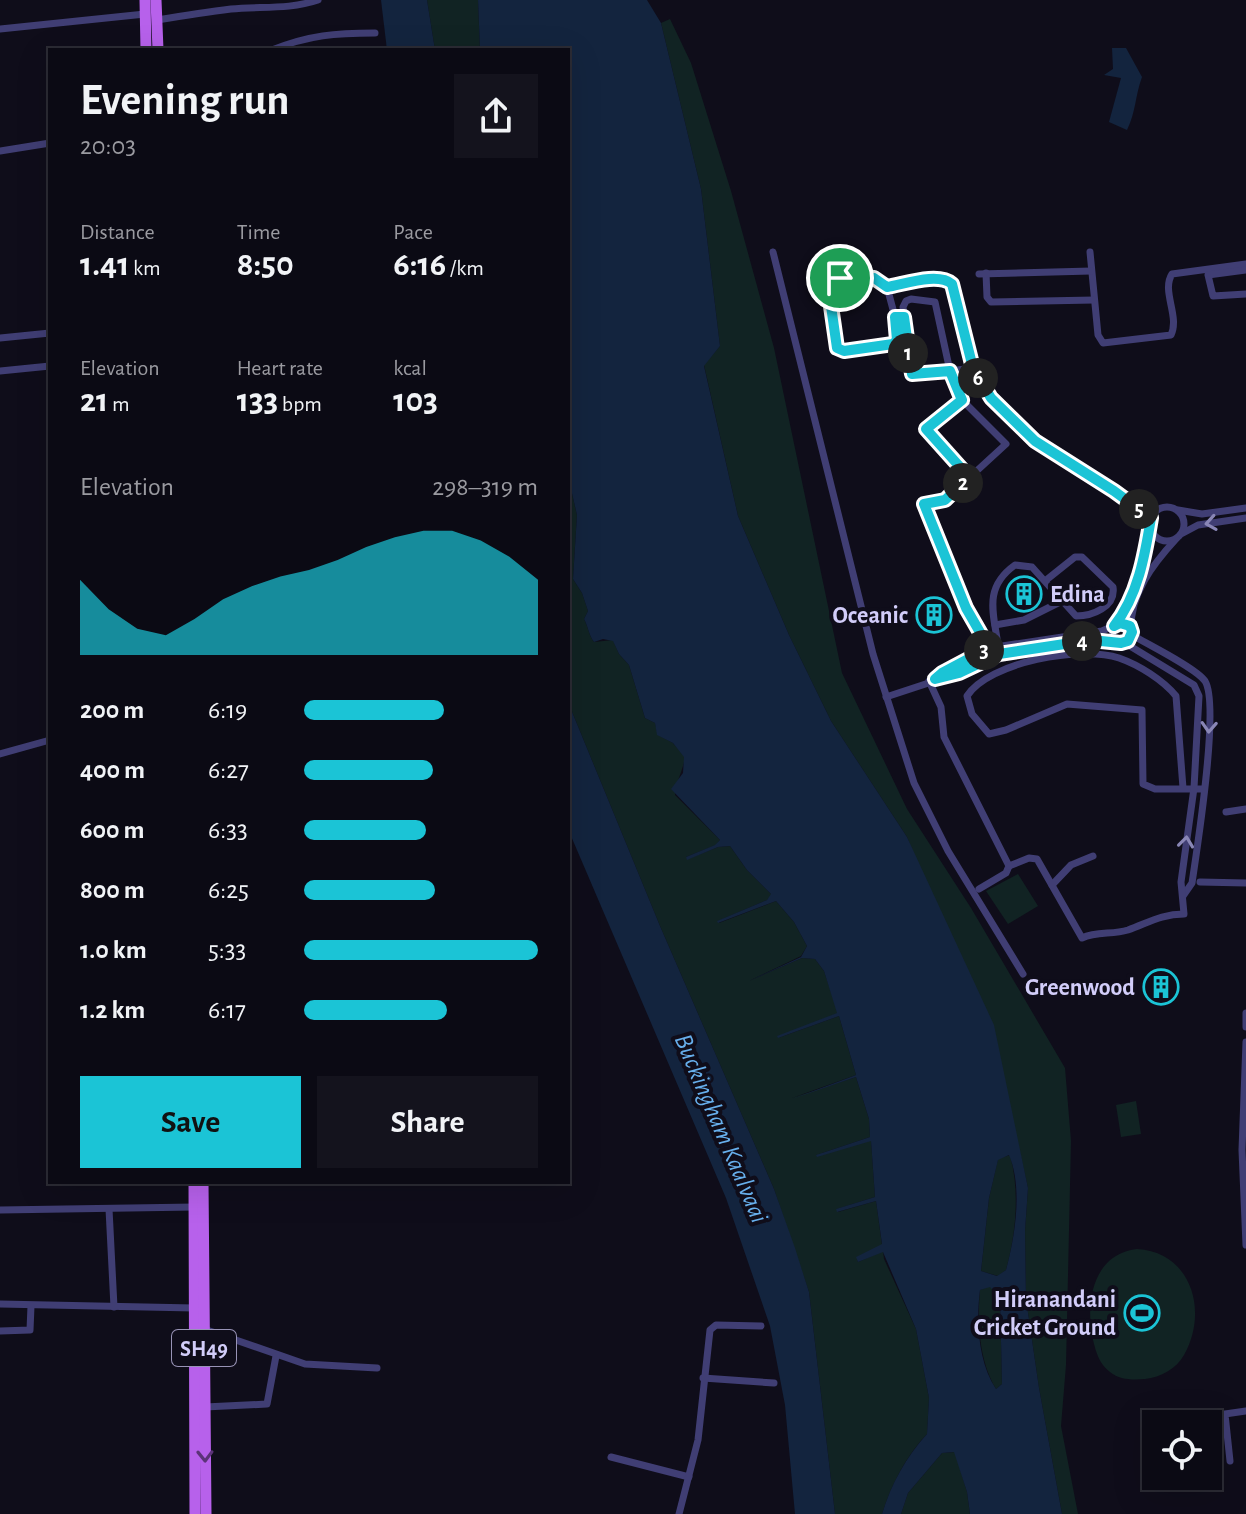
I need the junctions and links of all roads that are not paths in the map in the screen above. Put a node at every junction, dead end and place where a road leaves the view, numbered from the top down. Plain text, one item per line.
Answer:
1 (145, 0) edge
2 (156, 0) edge
3 (262, 0) edge
4 (318, 0) edge
5 (262, 10) junction
6 (145, 14) junction
7 (157, 20) junction
8 (0, 29) edge
9 (375, 33) dead end
10 (146, 48) edge
11 (158, 48) edge
12 (277, 48) edge
13 (48, 143) edge
14 (0, 151) edge
15 (773, 252) dead end
16 (1090, 252) dead end
17 (1246, 267) edge
18 (1091, 271) junction
19 (887, 287) junction
20 (1246, 294) edge
21 (1094, 300) junction
22 (900, 317) junction
23 (48, 333) edge
24 (0, 338) edge
25 (48, 366) edge
26 (973, 368) junction
27 (0, 371) edge
28 (950, 371) junction
29 (962, 400) junction
30 (969, 477) junction
31 (1246, 508) edge
32 (1176, 509) junction
33 (1246, 518) edge
34 (1151, 521) junction
35 (1178, 537) junction
36 (1045, 581) junction
37 (1062, 601) junction
38 (995, 625) junction
39 (1113, 627) junction
40 (1132, 632) junction
41 (1121, 642) junction
42 (989, 648) junction
43 (999, 650) junction
44 (1159, 651) junction
45 (1152, 660) junction
46 (932, 680) junction
47 (886, 697) junction
48 (48, 741) edge
49 (0, 754) edge
50 (1183, 788) junction
51 (1194, 788) junction
52 (1204, 789) junction
53 (1246, 809) edge
54 (1226, 812) dead end
55 (1093, 856) dead end
56 (1009, 866) junction
57 (1200, 882) dead end
58 (1246, 883) edge
59 (1052, 885) junction
60 (979, 889) dead end
61 (1183, 896) junction
62 (1023, 974) dead end
63 (1246, 1013) edge
64 (1246, 1027) edge
65 (1246, 1042) edge
66 (194, 1184) edge
67 (203, 1184) edge
68 (194, 1207) junction
69 (109, 1209) junction
70 (0, 1210) edge
71 (1245, 1229) edge
72 (1246, 1245) edge
73 (0, 1304) edge
74 (31, 1306) junction
75 (114, 1307) junction
76 (194, 1308) junction
77 (761, 1326) dead end
78 (204, 1329) junction
79 (0, 1331) edge
80 (276, 1356) junction
81 (377, 1368) dead end
82 (703, 1378) junction
83 (774, 1383) dead end
84 (205, 1407) junction
85 (1246, 1411) edge
86 (611, 1457) dead end
87 (1230, 1461) dead end
88 (689, 1477) junction
89 (195, 1514) edge
90 (206, 1514) edge
91 (679, 1514) edge

1 - 6 main road
2 - 7 main road
3 - 5 street
4 - 5 street
5 - 7 street
6 - 8 street
6 - 10 main road
7 - 11 main road
9 - 12 street
13 - 14 street
15 - 47 street
16 - 18 street
17 - 20 street
17 - 21 street
18 - 21 street
18 - 21 street
19 - 22 street
19 - 22 street
19 - 26 street
22 - 28 street
22 - 28 street
23 - 24 street
25 - 27 street
26 - 28 street
26 - 34 street
28 - 29 street
29 - 30 street
29 - 30 street
30 - 42 street
31 - 32 street
32 - 34 street
32 - 35 street
33 -> 35 street
34 - 35 street
34 - 39 street
35 - 40 street
36 - 37 street
36 - 37 street
36 - 38 street
37 - 38 street
38 - 43 street
39 - 40 street
39 - 41 street
39 - 43 street
40 - 41 street
40 - 44 street
41 - 43 street
41 - 45 street
42 - 43 street
42 - 46 street
43 - 46 street
44 - 45 street
44 -> 52 street
45 - 51 street
46 - 47 street
46 - 56 street
47 - 62 street
48 - 49 street
50 - 50 street
50 - 51 street
51 - 52 street
61 -> 51 street
52 - 61 street
53 - 54 street
55 - 59 street
56 - 59 street
56 - 60 street
57 - 58 street
59 - 61 street
63 - 64 street
65 - 71 street
66 - 68 main road, SH49
67 - 78 main road, SH49
68 - 69 street
68 - 76 main road, SH49
69 - 70 street
69 - 75 street
71 - 72 street
73 - 74 street
74 - 75 street
74 - 79 street
75 - 76 street
76 - 89 main road, SH49
77 - 82 street
78 - 80 street
78 - 84 main road, SH49
80 - 81 street
80 - 84 street
82 - 83 street
82 - 88 street
84 -> 90 main road, SH49
85 - 87 street
86 - 88 street
88 - 91 street

